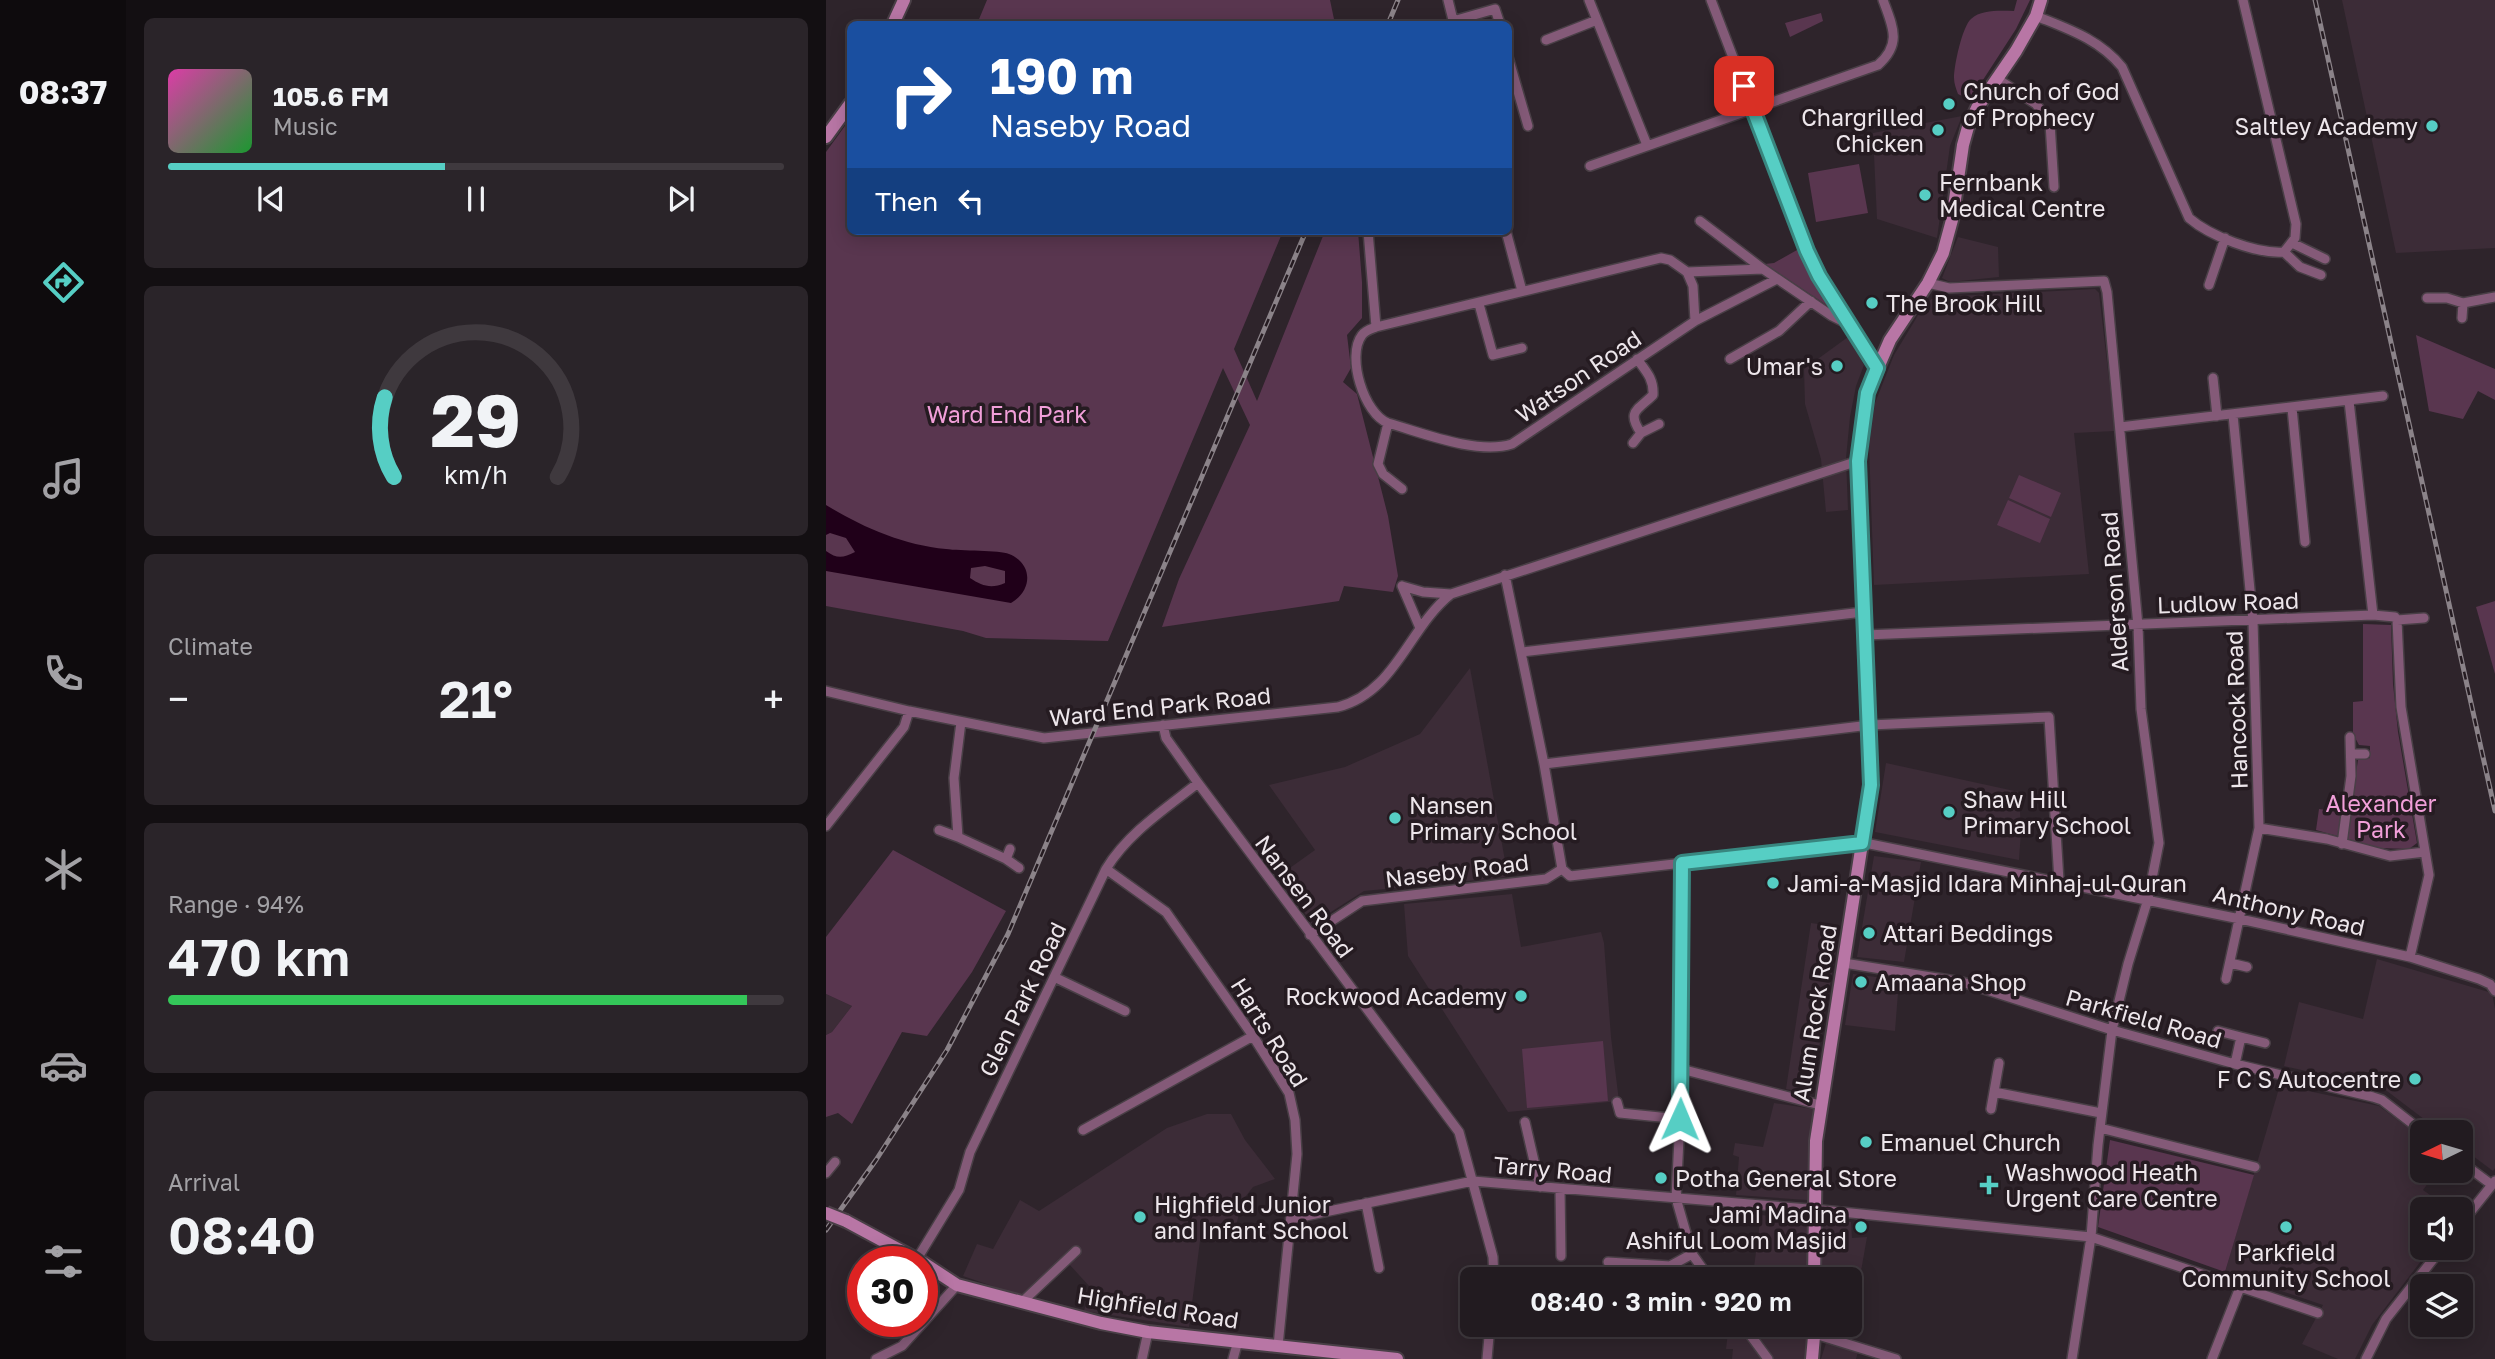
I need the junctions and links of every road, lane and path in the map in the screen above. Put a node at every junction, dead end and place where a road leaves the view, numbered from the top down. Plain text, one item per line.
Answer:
1 (904, 0) edge
2 (1448, 0) edge
3 (1589, 0) edge
4 (1711, 0) edge
5 (1883, 0) edge
6 (2041, 0) edge
7 (2243, 0) edge
8 (1494, 4) edge
9 (2036, 16) junction
10 (1597, 20) junction
11 (894, 21) edge
12 (1453, 21) edge
13 (1458, 21) edge
14 (1499, 21) edge
15 (1546, 40) dead end
16 (1512, 71) edge
17 (1996, 78) junction
18 (847, 108) edge
19 (1752, 108) junction
20 (1528, 126) dead end
21 (826, 137) edge
22 (1647, 145) junction
23 (1590, 166) dead end
24 (2054, 187) dead end
25 (1700, 221) dead end
26 (1367, 235) edge
27 (1507, 235) edge
28 (2225, 238) junction
29 (2292, 243) junction
30 (2284, 252) junction
31 (2325, 259) dead end
32 (1763, 269) junction
33 (1687, 272) junction
34 (2320, 275) dead end
35 (1777, 279) junction
36 (1928, 283) junction
37 (2209, 285) dead end
38 (1522, 291) junction
39 (2495, 297) edge
40 (2427, 298) dead end
41 (1811, 301) junction
42 (2463, 303) junction
43 (1479, 304) junction
44 (2462, 318) dead end
45 (1695, 321) junction
46 (1848, 324) junction
47 (1377, 327) junction
48 (1522, 348) dead end
49 (1637, 359) junction
50 (1730, 359) dead end
51 (1877, 368) junction
52 (2213, 378) dead end
53 (2383, 397) dead end
54 (2349, 401) junction
55 (2292, 408) junction
56 (2234, 415) junction
57 (2217, 416) junction
58 (1388, 423) junction
59 (1659, 424) dead end
60 (2120, 427) junction
61 (1642, 433) junction
62 (1633, 443) dead end
63 (1858, 461) junction
64 (1402, 489) dead end
65 (2305, 542) dead end
66 (1505, 575) junction
67 (1451, 594) junction
68 (1863, 612) junction
69 (2373, 615) junction
70 (2424, 618) dead end
71 (2397, 620) junction
72 (2253, 621) junction
73 (2138, 626) junction
74 (1420, 628) junction
75 (1865, 635) junction
76 (1522, 652) junction
77 (826, 691) edge
78 (909, 711) junction
79 (961, 722) junction
80 (1163, 725) junction
81 (1870, 725) junction
82 (2350, 737) dead end
83 (2351, 754) junction
84 (2365, 754) dead end
85 (1544, 764) junction
86 (1198, 783) junction
87 (826, 826) edge
88 (2259, 828) junction
89 (939, 830) dead end
90 (958, 837) junction
91 (1862, 843) junction
92 (2342, 844) junction
93 (1010, 849) dead end
94 (2425, 852) junction
95 (1006, 859) junction
96 (1682, 863) junction
97 (1019, 868) dead end
98 (1105, 869) junction
99 (1562, 869) junction
100 (2059, 881) junction
101 (2148, 899) junction
102 (2240, 919) junction
103 (1310, 935) junction
104 (2410, 957) junction
105 (1844, 963) junction
106 (2230, 963) junction
107 (2247, 967) dead end
108 (1054, 977) junction
109 (2226, 979) dead end
110 (2495, 991) edge
111 (1125, 1012) dead end
112 (2112, 1030) junction
113 (2218, 1031) dead end
114 (1253, 1036) junction
115 (2241, 1037) junction
116 (2265, 1043) dead end
117 (1999, 1063) dead end
118 (2235, 1064) junction
119 (1681, 1069) junction
120 (1994, 1092) junction
121 (1617, 1102) dead end
122 (1820, 1105) junction
123 (1991, 1109) dead end
124 (2101, 1113) junction
125 (1680, 1119) junction
126 (1525, 1122) dead end
127 (2410, 1122) edge
128 (2100, 1128) junction
129 (1083, 1130) dead end
130 (835, 1162) dead end
131 (2255, 1167) dead end
132 (2473, 1170) edge
133 (826, 1173) edge
134 (1473, 1181) junction
135 (2493, 1183) edge
136 (1540, 1187) junction
137 (1560, 1188) junction
138 (1675, 1198) junction
139 (1366, 1203) junction
140 (2473, 1208) edge
141 (1814, 1210) junction
142 (826, 1213) edge
143 (1291, 1219) junction
144 (2091, 1237) junction
145 (892, 1246) edge
146 (928, 1246) edge
147 (1076, 1251) dead end
148 (1692, 1254) junction
149 (1561, 1256) dead end
150 (2433, 1260) edge
151 (1608, 1262) dead end
152 (1493, 1267) edge
153 (1701, 1267) edge
154 (1814, 1267) edge
155 (1379, 1268) dead end
156 (938, 1273) edge
157 (957, 1285) junction
158 (2241, 1285) junction
159 (1021, 1303) junction
160 (2318, 1313) dead end
161 (1148, 1332) junction
162 (1489, 1337) edge
163 (1752, 1337) edge
164 (1814, 1337) edge
165 (1837, 1337) edge
166 (1238, 1341) junction
167 (1278, 1346) junction
168 (1323, 1355) edge
169 (887, 1357) edge
170 (876, 1359) edge
171 (1142, 1359) edge
172 (1233, 1359) edge
173 (1397, 1359) edge
174 (1487, 1359) edge
175 (1768, 1359) edge
176 (1812, 1359) edge
177 (1896, 1359) edge
178 (2072, 1359) edge
179 (2212, 1359) edge
180 (2366, 1359) edge

1 - 11 street
2 - 12 street
3 - 10 street
4 - 19 street
5 - 19 street
6 - 9 street, Alum Rock Road
7 - 29 street
8 - 13 street
8 - 14 street
9 - 17 street, Alum Rock Road
9 - 28 street
10 - 15 street
10 - 22 street
16 - 20 street
17 - 24 street
17 - 36 street, Alum Rock Road
18 - 21 street
19 - 22 street
19 - 46 street
22 - 23 street
25 - 32 street
26 - 47 street
27 - 38 street
28 - 30 street
28 - 37 street
29 - 30 street
29 - 31 street
30 - 34 street
32 - 33 street
32 - 35 street
33 - 38 street
33 - 45 street
35 - 41 street
35 - 45 street, Watson Road
36 - 51 street, Alum Rock Road
36 - 60 street, Alderson Road
38 - 43 street
39 - 42 street
40 - 42 street
41 - 46 street
41 - 50 street
42 - 44 street
43 - 47 street
43 - 48 street
45 - 49 street, Watson Road
46 - 51 street
47 - 58 street
49 - 58 street, Watson Road
49 - 61 street
51 - 63 street, Alum Rock Road
52 - 57 street
53 - 54 street
54 - 55 street
54 - 69 street
55 - 56 street
55 - 65 street
56 - 57 street
56 - 72 street, Hancock Road
57 - 60 street
58 - 64 street
59 - 61 street
60 - 73 street, Alderson Road
61 - 62 street
63 - 66 street
63 - 68 street, Alum Rock Road
66 - 67 street
66 - 76 street
67 - 74 street, Ward End Park Road
67 - 74 street
68 - 75 street, Alum Rock Road
68 - 76 street
69 - 71 street, Ludlow Road
69 - 72 street, Ludlow Road
70 - 71 street, Ludlow Road
71 - 94 street
72 - 73 street, Ludlow Road
72 - 88 street, Hancock Road
73 - 75 street, Ludlow Road
73 - 101 street, Alderson Road
74 - 80 street, Ward End Park Road
75 - 81 street, Alum Rock Road
76 - 85 street
77 - 78 street, Ward End Park Road
78 - 79 street, Ward End Park Road
78 - 87 street
79 - 80 street, Ward End Park Road
79 - 90 street
80 - 86 street, Nansen Road
81 - 85 street
81 - 91 street, Alum Rock Road
81 - 100 street
82 - 83 street
83 - 84 street
83 - 92 street
85 - 99 street
86 - 98 street, Glen Park Road
86 - 103 street, Nansen Road
88 - 92 street
88 - 102 street, Hancock Road
89 - 90 street
90 - 95 street
91 - 96 street, Naseby Road
91 - 100 street, Anthony Road
91 - 105 street, Alum Rock Road
92 - 94 street
93 - 95 street
94 - 104 street
95 - 97 street
96 - 99 street, Naseby Road
96 - 119 street
98 - 108 street, Glen Park Road
98 - 114 street, Harts Road
99 - 103 street, Naseby Road
100 - 101 street, Anthony Road
101 - 102 street, Anthony Road
101 - 112 street, Alderson Road
102 - 104 street, Anthony Road
102 - 106 street, Hancock Road
103 - 134 street, Nansen Road
104 - 110 street, Anthony Road
105 - 112 street, Parkfield Road
105 - 122 street, Alum Rock Road
106 - 107 street
106 - 109 street, Hancock Road
108 - 111 street
108 - 146 street, Glen Park Road
112 - 118 street, Parkfield Road
112 - 124 street, Alderson Road
113 - 115 street
114 - 129 street
114 - 143 street, Harts Road
115 - 116 street
115 - 118 street
117 - 120 street
118 - 127 street, Parkfield Road
119 - 122 street
119 - 125 street
120 - 123 street
120 - 124 street
121 - 125 street
122 - 141 street, Alum Rock Road
124 - 128 street, Alderson Road
125 - 138 street
126 - 136 street
128 - 131 street
128 - 144 street, Alderson Road
130 - 133 street
132 - 135 street
134 - 136 street, Tarry Road
134 - 139 street, Tarry Road
134 - 152 street, Nansen Road
135 - 140 street
136 - 137 street, Tarry Road
137 - 138 street, Tarry Road
137 - 149 street
138 - 141 street, Tarry Road
138 - 148 street
139 - 143 street, Tarry Road
139 - 155 street
141 - 144 street, Tarry Road
141 - 154 street, Alum Rock Road
142 - 145 street, Highfield Road, bridge
143 - 167 street, Harts Road
144 - 158 street, Tarry Road
144 - 178 street, Alderson Road
147 - 159 street
148 - 151 street
148 - 153 street
150 - 180 street
156 - 157 street, Highfield Road
157 - 159 street, Highfield Road
157 - 169 street
158 - 160 street, Tarry Road
158 - 179 street
159 - 161 street, Highfield Road
161 - 166 street, Highfield Road
161 - 171 street
162 - 174 street
163 - 175 street
164 - 176 street
165 - 177 street
166 - 167 street, Highfield Road
166 - 172 street
167 - 168 street, Highfield Road
168 - 173 street, Highfield Road
169 - 170 street

